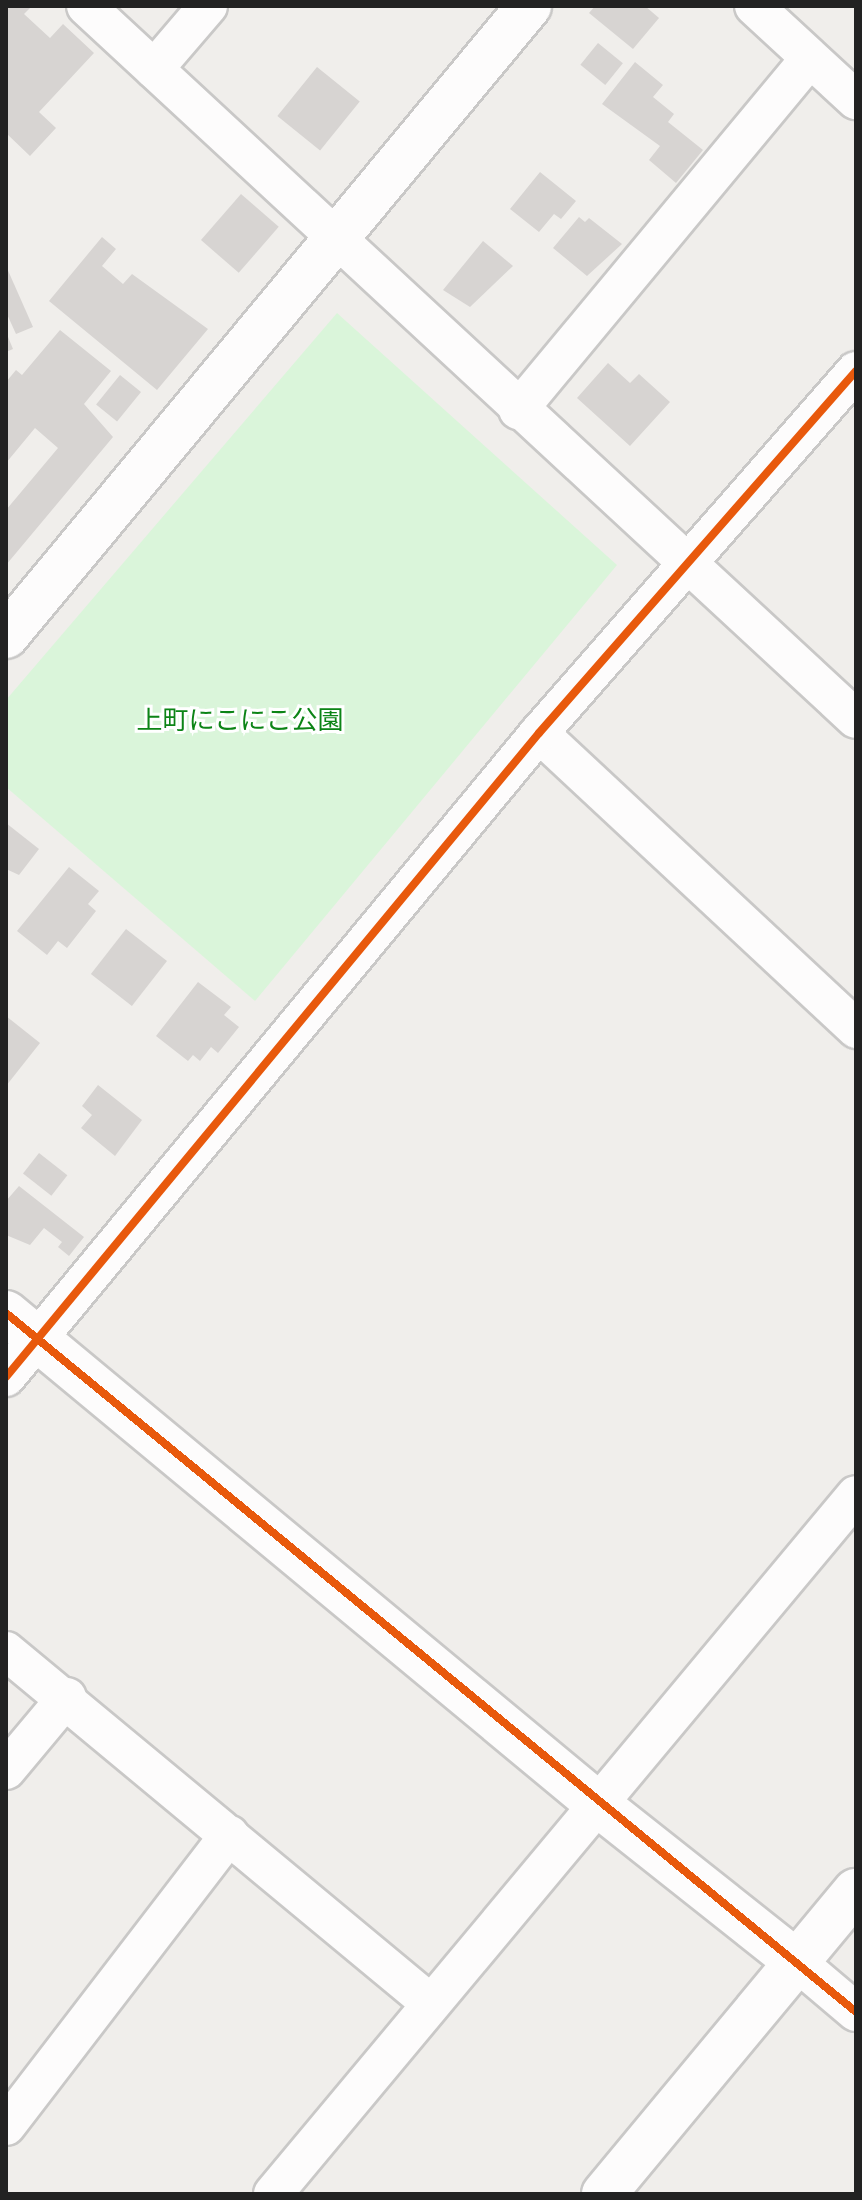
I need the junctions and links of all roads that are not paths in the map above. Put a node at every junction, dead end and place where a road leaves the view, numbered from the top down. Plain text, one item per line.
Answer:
1 (86, 6) edge
2 (208, 6) edge
3 (529, 6) edge
4 (754, 6) edge
5 (810, 58) junction
6 (154, 69) junction
7 (856, 100) edge
8 (337, 237) junction
9 (853, 380) edge
10 (518, 410) junction
11 (689, 560) junction
12 (8, 629) edge
13 (856, 719) edge
14 (539, 733) junction
15 (856, 1029) edge
16 (22, 1326) edge
17 (6, 1377) edge
18 (856, 1495) edge
19 (6, 1651) edge
20 (67, 1697) junction
21 (6, 1770) edge
22 (600, 1806) junction
23 (229, 1835) junction
24 (856, 1891) edge
25 (797, 1962) junction
26 (429, 2002) junction
27 (856, 2012) edge
28 (6, 2126) edge
29 (273, 2194) edge
30 (604, 2194) edge

1 - 6 street
2 - 6 street
3 - 8 street
4 - 5 street
5 - 7 street
5 - 10 street
6 - 8 street
8 - 10 street
8 - 12 street
9 - 11 street
10 - 11 street
11 - 13 street
11 - 14 street
14 - 15 street
14 - 16 street
16 - 17 street
16 - 22 street
18 - 22 street
19 - 20 street
20 - 21 street
20 - 23 street
22 - 25 street
22 - 26 street
23 - 26 street
23 - 28 street
24 - 25 street
25 - 27 street
25 - 30 street
26 - 29 street

